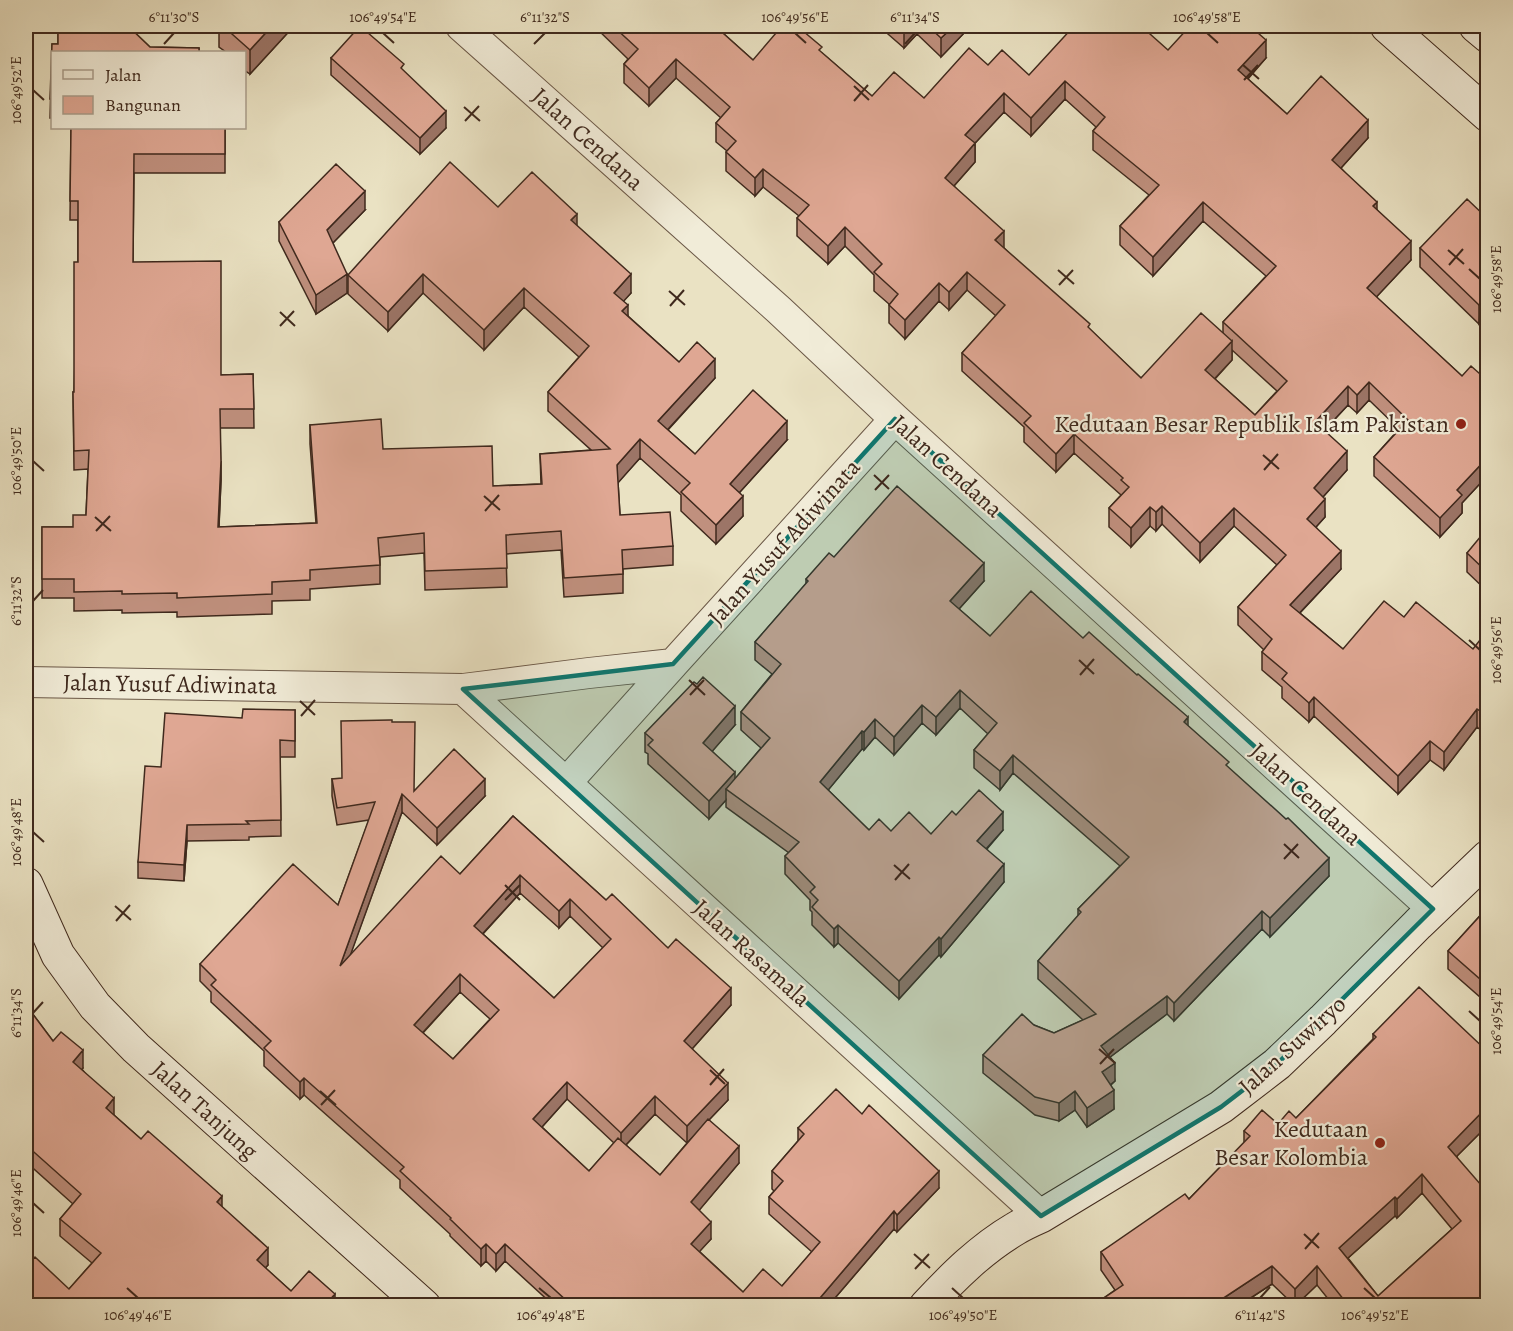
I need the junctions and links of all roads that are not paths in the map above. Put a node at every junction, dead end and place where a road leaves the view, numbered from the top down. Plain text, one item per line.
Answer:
1 (460, 26) edge
2 (1387, 26) edge
3 (1476, 26) edge
4 (1488, 36) edge
5 (1488, 115) edge
6 (895, 419) junction
7 (673, 664) junction
8 (26, 682) edge
9 (463, 689) junction
10 (566, 783) junction
11 (1488, 857) edge
12 (26, 884) edge
13 (1432, 909) junction
14 (1041, 1216) junction
15 (424, 1305) edge
16 (926, 1305) edge

1 - 6 street, Jalan Cendana
2 - 5 street
3 - 4 street
6 - 7 street, Jalan Yusuf Adiwinata
6 - 13 street, Jalan Cendana
7 - 9 street, Jalan Yusuf Adiwinata
7 - 10 street, Jalan Yusuf Adiwinata
8 - 9 street, Jalan Yusuf Adiwinata
9 - 10 street, Jalan Rasamala
10 - 14 street, Jalan Rasamala
11 - 13 street, Jalan Suwiryo
12 - 15 street, Jalan Tanjung
13 - 14 street, Jalan Suwiryo
14 - 16 street, Jalan Suwiryo

